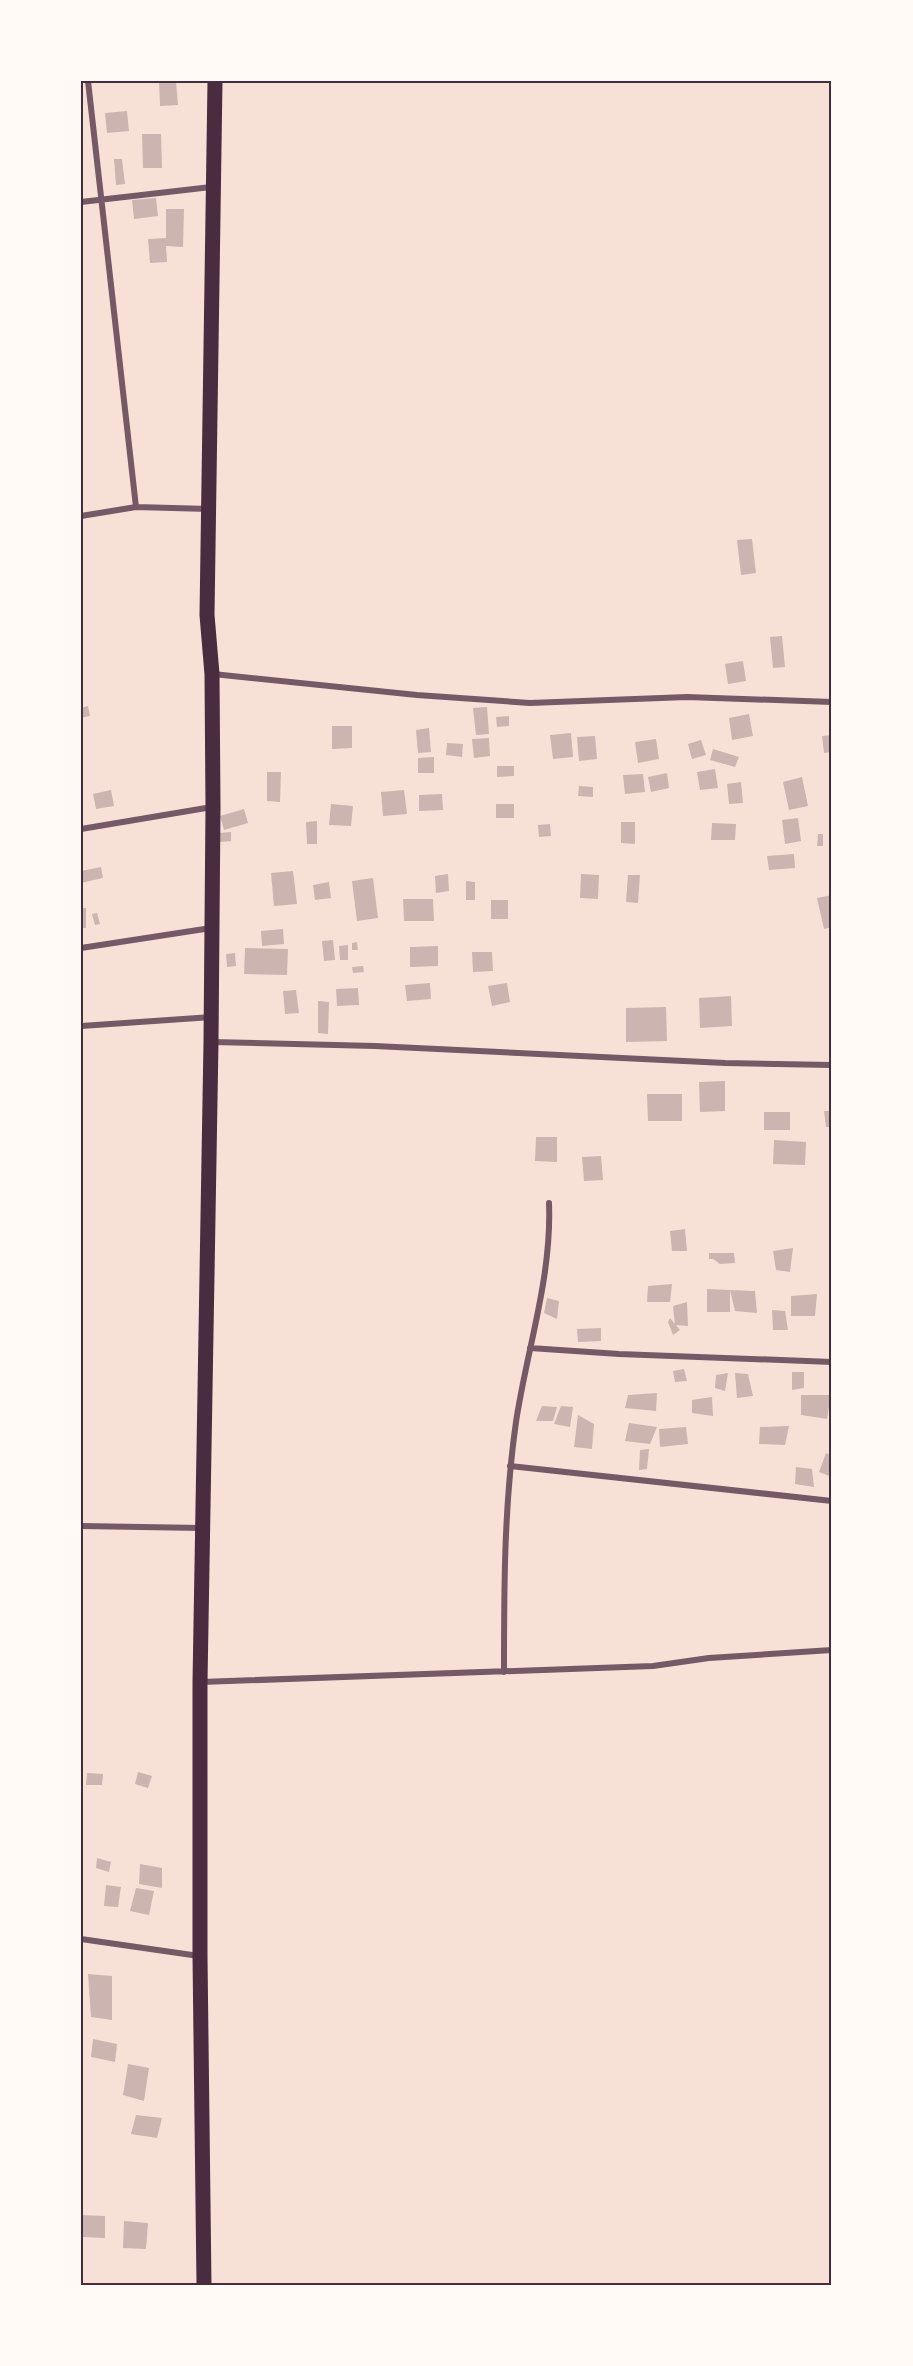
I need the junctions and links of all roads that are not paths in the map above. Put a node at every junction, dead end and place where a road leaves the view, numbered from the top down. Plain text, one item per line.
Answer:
1 (88, 81) edge
2 (215, 81) edge
3 (214, 187) junction
4 (102, 199) junction
5 (81, 202) edge
6 (136, 507) junction
7 (210, 509) junction
8 (81, 516) edge
9 (212, 674) junction
10 (832, 702) edge
11 (213, 807) junction
12 (81, 829) edge
13 (212, 928) junction
14 (81, 948) edge
15 (212, 1017) junction
16 (81, 1026) edge
17 (211, 1042) junction
18 (832, 1065) edge
19 (549, 1203) dead end
20 (530, 1348) junction
21 (832, 1362) edge
22 (510, 1466) junction
23 (832, 1501) edge
24 (81, 1526) edge
25 (202, 1528) junction
26 (832, 1650) edge
27 (504, 1672) junction
28 (200, 1682) junction
29 (81, 1940) edge
30 (200, 1956) junction
31 (204, 2285) edge

1 - 4 street
2 - 3 main road
3 - 4 street
3 - 7 main road
4 - 5 street
4 - 6 street
6 - 7 street
6 - 8 street
7 - 9 main road
9 - 10 street
9 - 11 main road
11 - 12 street
11 - 13 main road
13 - 14 street
13 - 15 main road
15 - 16 street
15 - 17 main road
17 - 18 street
17 - 25 main road
19 - 20 street
20 - 21 street
20 - 22 street
22 - 23 street
22 - 27 street
24 - 25 street
25 - 28 main road
26 - 27 street
27 - 28 street
28 - 30 main road
29 - 30 street
30 - 31 main road

